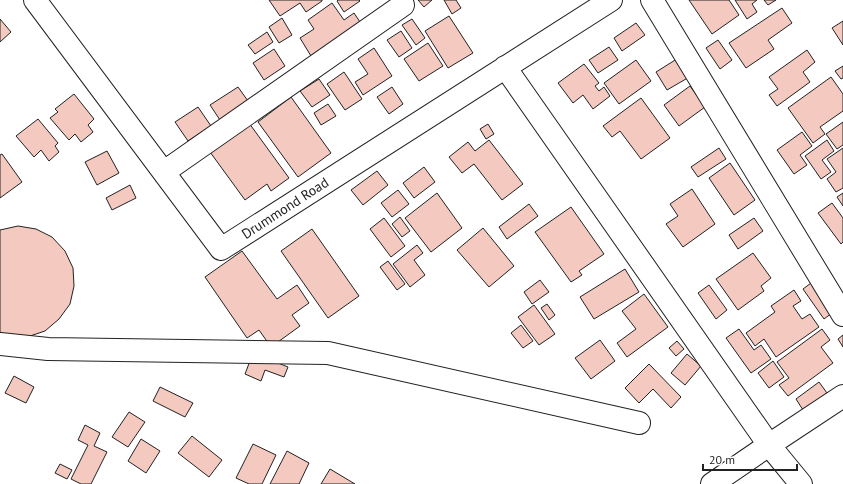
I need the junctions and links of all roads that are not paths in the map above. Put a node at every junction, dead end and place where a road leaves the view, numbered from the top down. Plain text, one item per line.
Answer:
1 (35, 0) edge
2 (611, 0) edge
3 (652, 0) edge
4 (403, 5) dead end
5 (505, 67) junction
6 (164, 172) junction
7 (843, 315) edge
8 (0, 344) edge
9 (843, 396) edge
10 (638, 423) dead end
11 (769, 444) junction
12 (712, 484) edge
13 (801, 484) edge

1 - 6 street, Drummond Road
2 - 5 street, Drummond Road
3 - 7 street
4 - 6 street
5 - 6 street, Drummond Road
5 - 11 street
8 - 10 street
9 - 11 street
11 - 12 street
11 - 13 street

